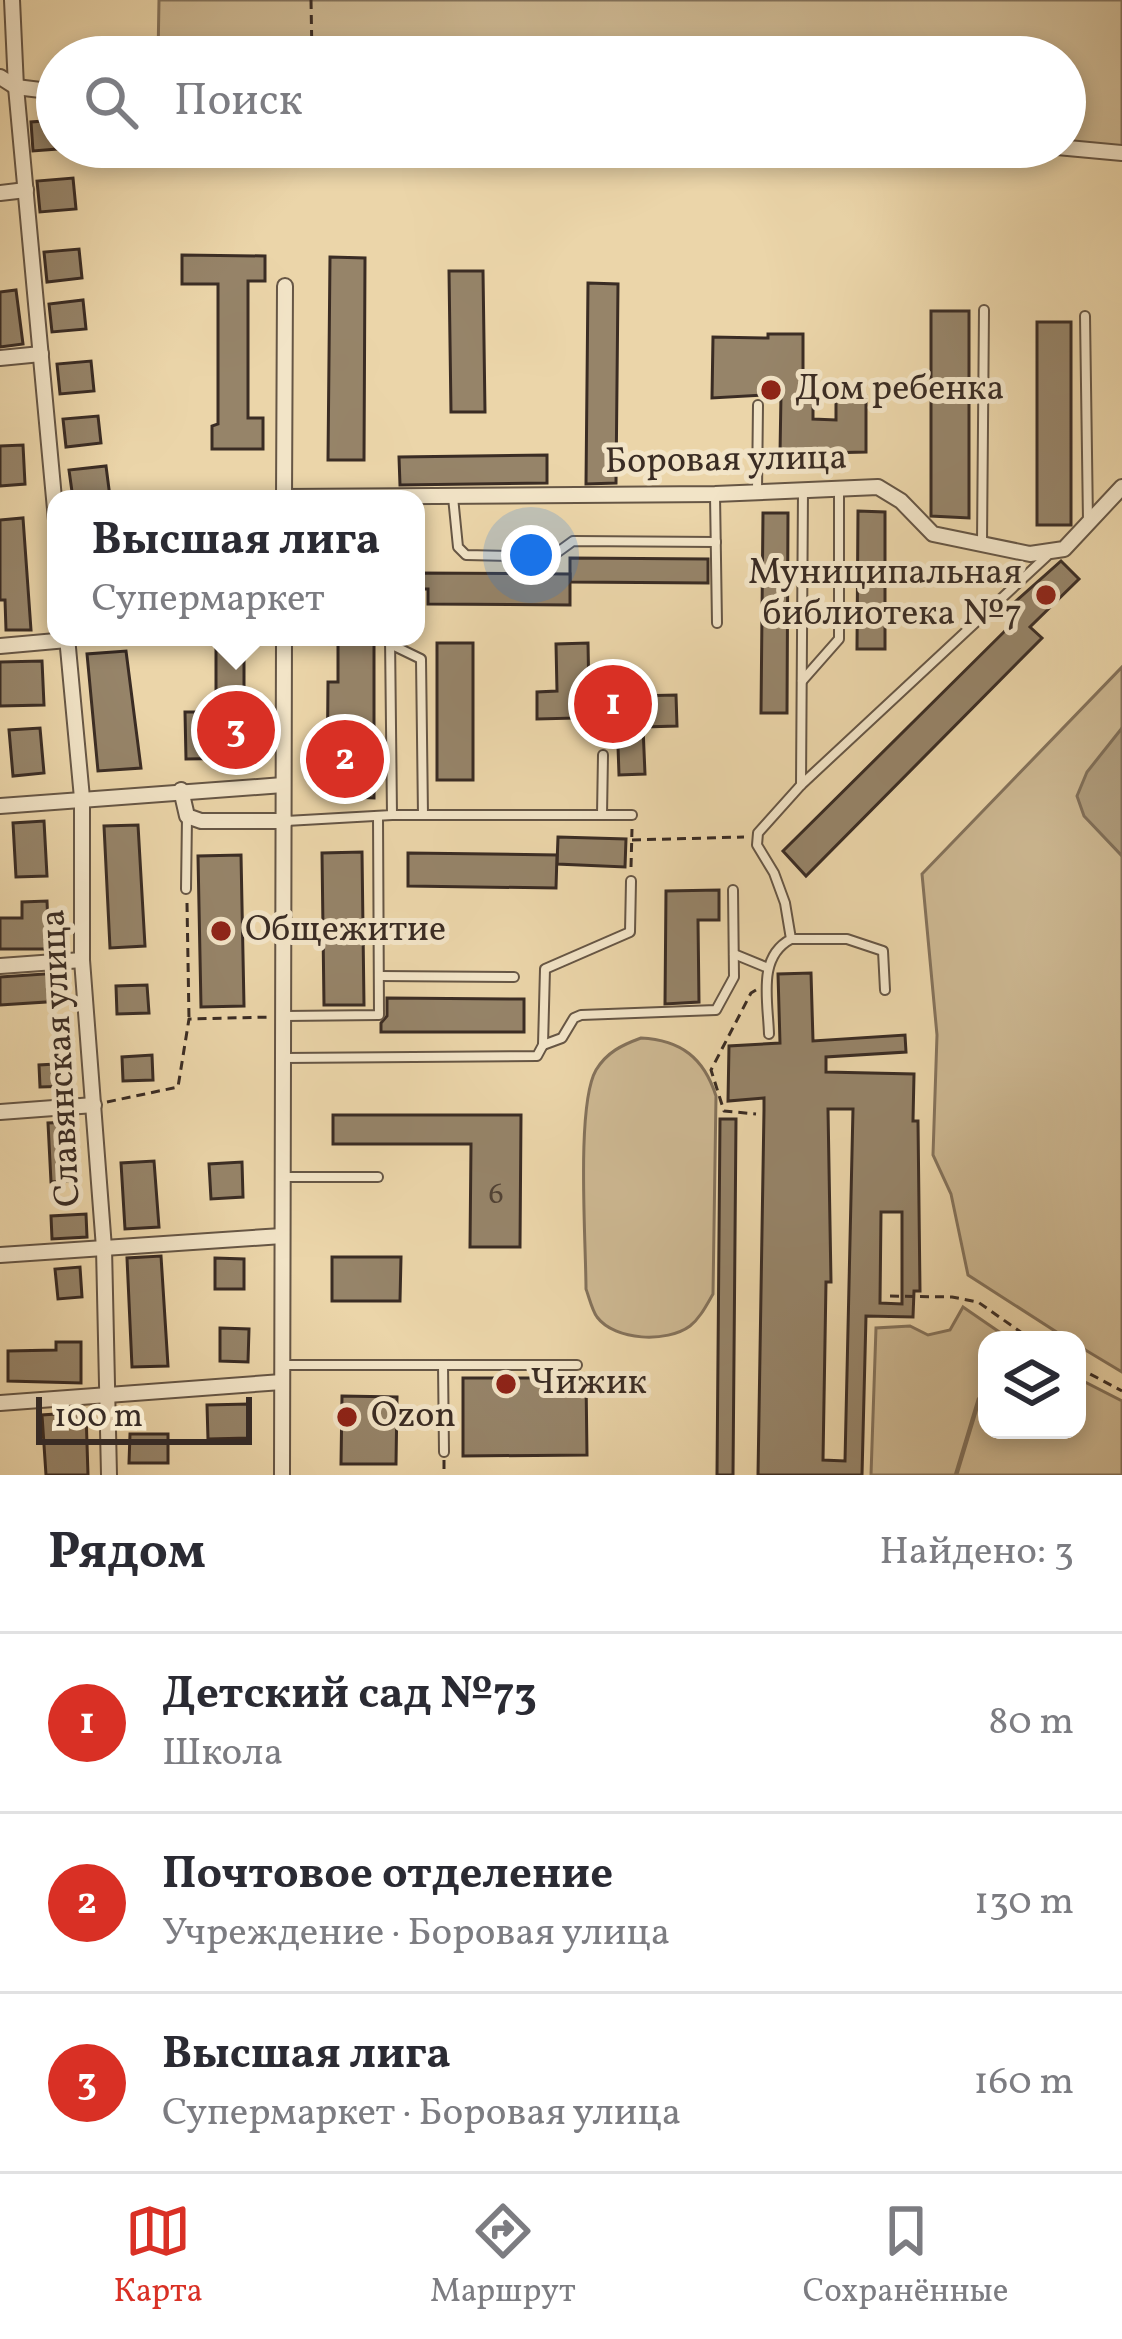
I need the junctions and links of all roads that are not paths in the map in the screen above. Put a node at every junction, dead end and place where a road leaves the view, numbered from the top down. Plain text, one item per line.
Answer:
1 (12, 0) edge
2 (0, 77) edge
3 (16, 87) junction
4 (36, 89) edge
5 (1086, 150) edge
6 (1122, 153) edge
7 (26, 190) junction
8 (0, 193) edge
9 (285, 286) dead end
10 (984, 310) dead end
11 (1085, 316) dead end
12 (41, 354) junction
13 (0, 358) edge
14 (758, 405) dead end
15 (1122, 487) edge
16 (839, 488) junction
17 (53, 490) edge
18 (284, 490) edge
19 (803, 490) junction
20 (757, 491) junction
21 (715, 494) junction
22 (425, 496) edge
23 (452, 496) junction
24 (1088, 523) junction
25 (716, 542) junction
26 (982, 546) junction
27 (1053, 550) junction
28 (717, 623) dead end
29 (47, 640) edge
30 (0, 646) edge
31 (68, 646) edge
32 (284, 646) edge
33 (390, 646) edge
34 (399, 646) edge
35 (802, 681) junction
36 (603, 755) dead end
37 (284, 785) junction
38 (801, 785) junction
39 (181, 790) junction
40 (82, 799) junction
41 (0, 806) edge
42 (392, 815) junction
43 (423, 815) junction
44 (602, 815) junction
45 (632, 815) road end
46 (188, 816) junction
47 (378, 816) junction
48 (284, 821) junction
49 (631, 880) road end
50 (186, 889) road end
51 (734, 890) dead end
52 (790, 939) junction
53 (734, 954) junction
54 (82, 959) junction
55 (0, 966) edge
56 (768, 968) junction
57 (379, 976) junction
58 (514, 977) dead end
59 (886, 990) dead end
60 (283, 1016) junction
61 (769, 1034) dead end
62 (543, 1045) junction
63 (283, 1058) junction
64 (94, 1105) junction
65 (0, 1112) edge
66 (283, 1177) junction
67 (378, 1177) dead end
68 (282, 1237) junction
69 (104, 1248) junction
70 (0, 1255) edge
71 (282, 1365) junction
72 (443, 1365) junction
73 (577, 1365) dead end
74 (282, 1382) junction
75 (110, 1395) junction
76 (0, 1402) edge
77 (444, 1452) dead end
78 (109, 1475) edge
79 (282, 1475) edge

1 - 3 street
2 - 3 street
3 - 4 street
3 - 7 street
5 - 6 street
7 - 8 street
7 - 12 street
9 - 18 street, Боровая улица
10 - 26 lane
11 - 24 lane
12 - 13 street
12 - 17 street
14 - 20 lane
15 - 24 street
16 - 19 street, Боровая улица
16 - 26 street, Боровая улица
16 - 35 lane
19 - 20 street, Боровая улица
19 - 35 lane
20 - 21 street, Боровая улица
21 - 23 street, Боровая улица
21 - 25 lane
22 - 23 street, Боровая улица
23 - 25 lane
24 - 27 street
25 - 28 lane
26 - 27 street, Боровая улица
27 - 38 lane
29 - 30 street
31 - 40 street, Славянская улица
32 - 37 street
33 - 42 lane
34 - 43 lane
35 - 38 lane
36 - 44 lane
37 - 39 street
37 - 48 street
38 - 52 lane
39 - 40 street
39 - 46 street
40 - 41 street
40 - 54 street, Славянская улица
42 - 43 lane
42 - 47 lane
43 - 44 lane
44 - 45 lane
46 - 48 street
46 - 50 lane
47 - 48 lane
47 - 57 lane
48 - 60 street
49 - 62 lane
51 - 53 lane
52 - 56 lane
52 - 59 lane
53 - 56 lane
53 - 62 lane
54 - 55 street
54 - 64 street, Славянская улица
56 - 61 lane
57 - 58 lane
57 - 60 lane
60 - 63 street
62 - 63 lane
63 - 66 street
64 - 65 street
64 - 69 street, Славянская улица
66 - 67 lane
66 - 68 street
68 - 69 street
68 - 71 street
69 - 70 street
69 - 75 street, Славянская улица
71 - 72 lane
71 - 74 street
72 - 73 lane
72 - 77 lane
74 - 75 street
74 - 79 street
75 - 76 street
75 - 78 street, Славянская улица

